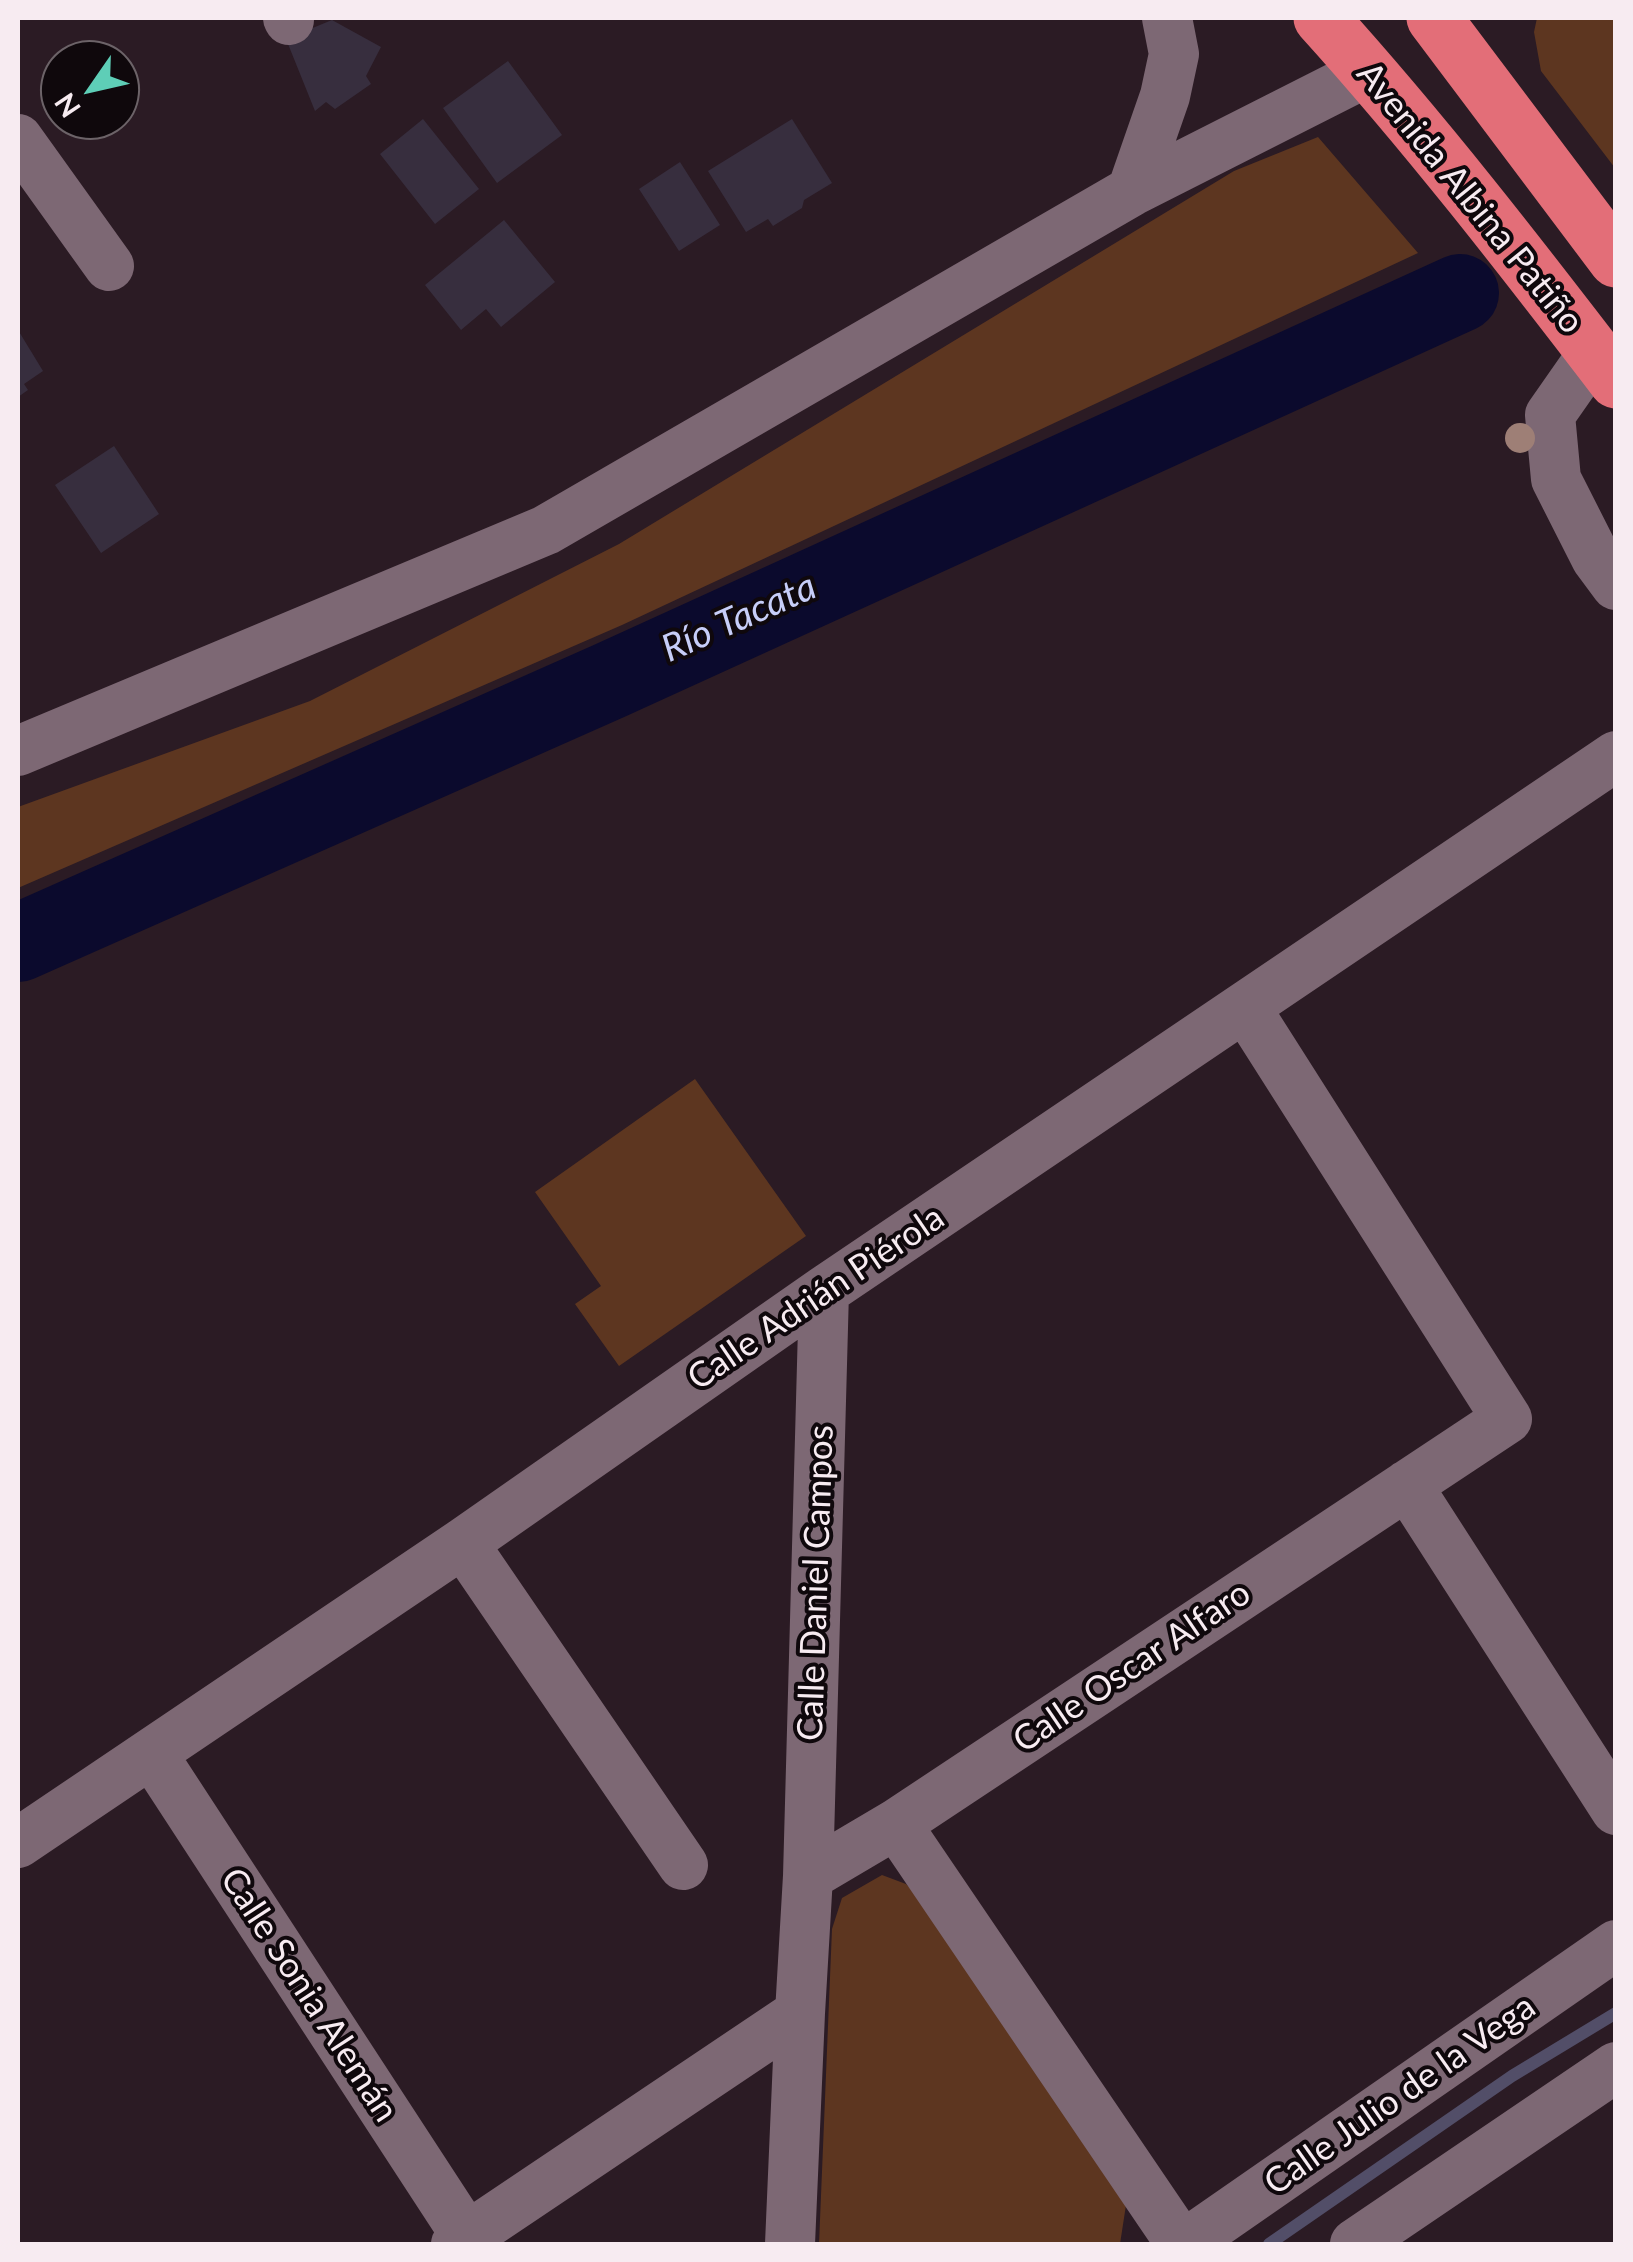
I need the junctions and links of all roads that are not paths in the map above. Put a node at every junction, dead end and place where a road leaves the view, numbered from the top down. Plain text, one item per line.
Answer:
1 (1167, 18) edge
2 (1321, 18) edge
3 (1434, 18) edge
4 (1369, 71) junction
5 (18, 139) edge
6 (1132, 191) junction
7 (1616, 260) edge
8 (109, 266) dead end
9 (1605, 366) edge
10 (1616, 585) edge
11 (18, 751) edge
12 (1616, 756) edge
13 (1246, 1007) junction
14 (824, 1290) junction
15 (1407, 1485) junction
16 (464, 1543) junction
17 (152, 1754) junction
18 (1616, 1810) edge
19 (896, 1824) junction
20 (18, 1843) edge
21 (684, 1865) dead end
22 (808, 1876) junction
23 (1616, 1945) edge
24 (800, 2013) junction
25 (1616, 2068) edge
26 (461, 2241) edge
27 (790, 2244) edge
28 (1183, 2244) edge
29 (1355, 2244) edge

1 - 6 street
2 - 4 highway, Avenida Albina Patiño
3 - 7 highway
4 - 6 street
4 - 9 highway, Avenida Albina Patiño
5 - 8 street
6 - 11 street
9 - 10 street
12 - 13 street, Calle Adrián Piérola
13 - 14 street, Calle Adrián Piérola
13 - 15 street, Calle Oscar Alfaro
14 - 16 street, Calle Adrián Piérola
14 - 22 street, Calle Daniel Campos
15 - 18 street
15 - 19 street, Calle Oscar Alfaro
16 - 17 street, Calle Adrián Piérola
16 - 21 street
17 - 20 street, Calle Adrián Piérola
17 - 26 street, Calle Sonia Alemán
19 - 22 street, Calle Oscar Alfaro
19 - 28 street
22 - 24 street
23 - 28 street, Calle Julio de la Vega
24 - 26 street
24 - 27 street
25 - 29 street

